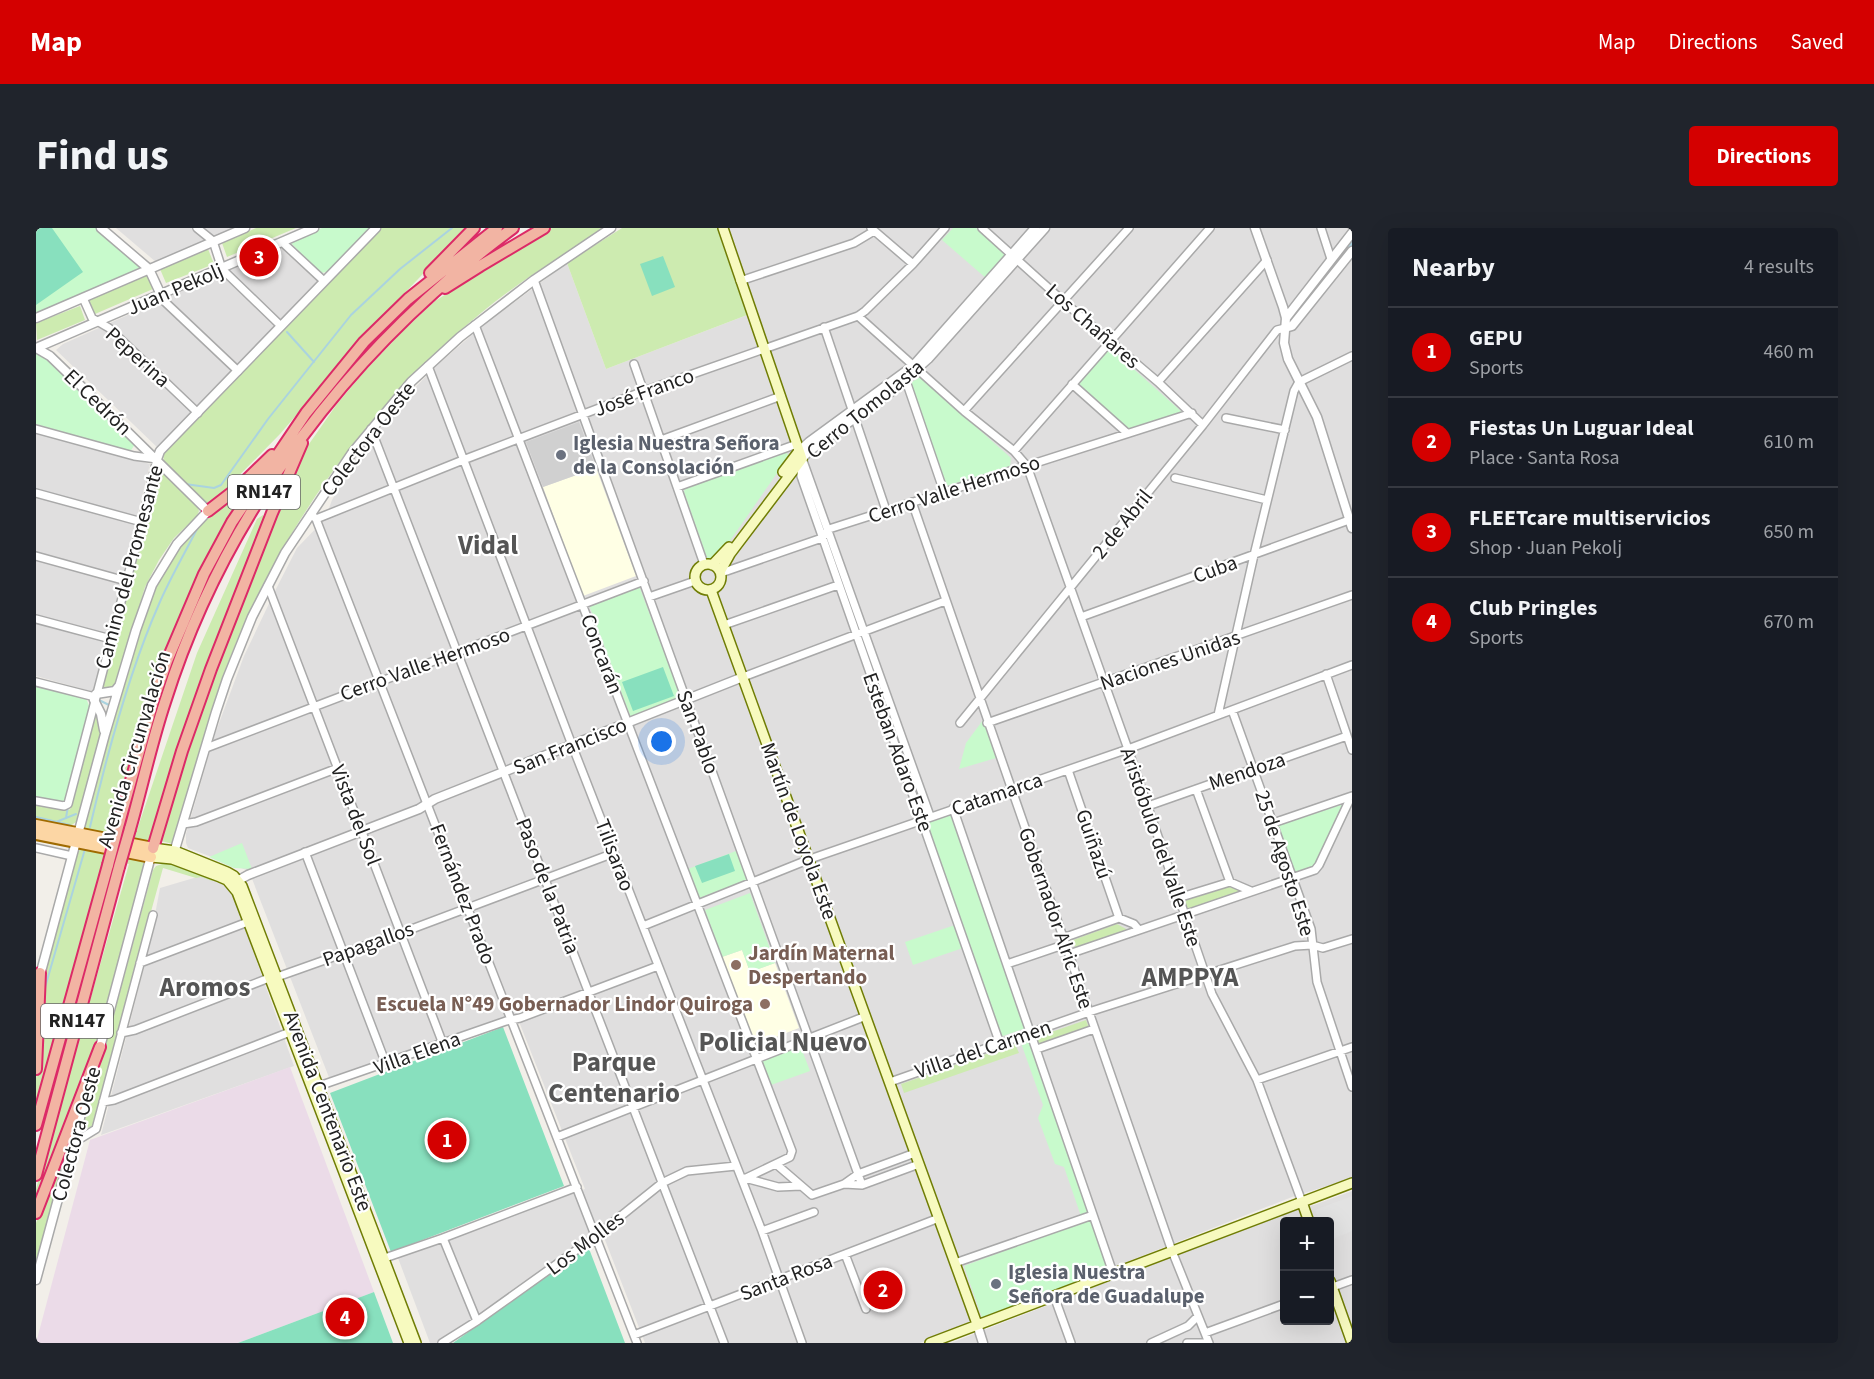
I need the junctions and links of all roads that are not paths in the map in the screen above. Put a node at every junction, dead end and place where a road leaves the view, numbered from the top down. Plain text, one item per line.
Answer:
1 (101, 228) edge
2 (197, 228) edge
3 (244, 228) edge
4 (314, 228) edge
5 (376, 228) edge
6 (474, 228) edge
7 (497, 228) edge
8 (513, 228) edge
9 (544, 228) edge
10 (611, 228) edge
11 (723, 228) edge
12 (945, 228) edge
13 (982, 228) edge
14 (1035, 228) edge
15 (1045, 228) edge
16 (1129, 228) edge
17 (1208, 228) edge
18 (1255, 228) edge
19 (1321, 228) edge
20 (873, 230) edge
21 (1352, 233) edge
22 (213, 241) junction
23 (282, 243) junction
24 (1352, 251) edge
25 (1015, 257) junction
26 (1331, 259) junction
27 (1267, 260) junction
28 (913, 264) junction
29 (149, 269) junction
30 (222, 269) junction
31 (534, 279) junction
32 (740, 280) junction
33 (324, 281) junction
34 (161, 296) junction
35 (83, 298) junction
36 (408, 298) junction
37 (1064, 302) junction
38 (418, 307) junction
39 (858, 316) junction
40 (36, 318) edge
41 (1286, 318) junction
42 (98, 322) junction
43 (475, 325) junction
44 (281, 326) junction
45 (824, 327) junction
46 (1285, 328) junction
47 (1110, 340) junction
48 (36, 348) edge
49 (764, 348) junction
50 (1352, 356) edge
51 (634, 364) dead end
52 (428, 366) junction
53 (915, 368) junction
54 (238, 371) junction
55 (904, 377) junction
56 (1158, 382) junction
57 (1299, 382) junction
58 (1072, 384) junction
59 (644, 392) junction
60 (781, 396) junction
61 (964, 411) junction
62 (198, 413) junction
63 (306, 413) junction
64 (1192, 413) junction
65 (584, 414) junction
66 (853, 415) junction
67 (1226, 418) dead end
68 (312, 423) junction
69 (1203, 424) junction
70 (36, 429) edge
71 (371, 429) junction
72 (1285, 430) junction
73 (1127, 433) junction
74 (519, 438) junction
75 (661, 440) junction
76 (1014, 450) junction
77 (799, 451) junction
78 (157, 459) junction
79 (463, 460) junction
80 (1027, 466) junction
81 (1175, 478) dead end
82 (677, 487) junction
83 (394, 489) junction
84 (944, 492) junction
85 (36, 493) edge
86 (1267, 500) junction
87 (1348, 500) edge
88 (912, 502) junction
89 (886, 510) junction
90 (208, 511) junction
91 (314, 516) junction
92 (142, 522) junction
93 (1351, 524) edge
94 (829, 529) junction
95 (822, 538) junction
96 (1254, 555) junction
97 (36, 556) edge
98 (708, 565) junction
99 (720, 573) junction
100 (126, 581) junction
101 (644, 581) junction
102 (695, 581) junction
103 (838, 585) junction
104 (268, 586) junction
105 (1070, 588) junction
106 (711, 590) junction
107 (1352, 595) edge
108 (649, 597) junction
109 (945, 601) junction
110 (583, 605) junction
111 (1081, 617) junction
112 (36, 619) edge
113 (527, 626) junction
114 (724, 626) junction
115 (864, 630) junction
116 (855, 633) junction
117 (1236, 636) junction
118 (111, 639) junction
119 (458, 652) junction
120 (1352, 665) edge
121 (1326, 674) junction
122 (743, 676) junction
123 (379, 681) junction
124 (36, 682) edge
125 (120, 683) junction
126 (1104, 683) junction
127 (95, 697) junction
128 (687, 700) junction
129 (980, 700) junction
130 (314, 706) junction
131 (1233, 710) junction
132 (1218, 715) junction
133 (628, 723) junction
134 (960, 723) dead end
135 (987, 723) junction
136 (105, 734) junction
137 (1347, 736) junction
138 (572, 745) junction
139 (206, 748) junction
140 (1128, 749) junction
141 (1352, 750) edge
142 (338, 768) junction
143 (1253, 769) junction
144 (1068, 770) junction
145 (504, 773) junction
146 (1011, 789) junction
147 (1196, 789) junction
148 (1351, 797) edge
149 (36, 801) edge
150 (428, 804) junction
151 (1148, 806) junction
152 (953, 808) junction
153 (930, 816) junction
154 (922, 819) junction
155 (1273, 823) junction
156 (183, 824) junction
157 (362, 830) junction
158 (36, 833) edge
159 (76, 838) junction
160 (36, 848) edge
161 (304, 852) junction
162 (152, 853) junction
163 (614, 853) junction
164 (72, 855) junction
165 (173, 855) junction
166 (810, 859) junction
167 (113, 866) junction
168 (1292, 878) junction
169 (545, 879) junction
170 (752, 882) junction
171 (1230, 882) junction
172 (236, 883) junction
173 (1251, 891) junction
174 (1178, 898) junction
175 (698, 904) junction
176 (468, 908) junction
177 (1184, 914) junction
178 (153, 915) dead end
179 (1119, 918) junction
180 (251, 921) junction
181 (643, 926) junction
182 (1139, 930) junction
183 (401, 933) junction
184 (1352, 939) edge
185 (1065, 941) junction
186 (1312, 945) junction
187 (343, 954) junction
188 (1069, 954) junction
189 (140, 963) junction
190 (1007, 964) junction
191 (658, 966) junction
192 (40, 973) junction
193 (1205, 975) junction
194 (273, 977) junction
195 (36, 990) edge
196 (589, 992) junction
197 (1089, 1012) junction
198 (866, 1016) junction
199 (512, 1019) junction
200 (1094, 1029) junction
201 (290, 1032) junction
202 (1031, 1032) junction
203 (121, 1033) junction
204 (809, 1038) junction
205 (444, 1044) junction
206 (1000, 1044) junction
207 (100, 1047) junction
208 (1352, 1047) edge
209 (1037, 1049) junction
210 (1339, 1051) junction
211 (758, 1058) junction
212 (386, 1064) junction
213 (36, 1069) edge
214 (703, 1080) junction
215 (1257, 1080) junction
216 (890, 1082) junction
217 (314, 1087) junction
218 (1352, 1087) edge
219 (104, 1102) junction
220 (633, 1107) junction
221 (36, 1125) edge
222 (557, 1137) junction
223 (73, 1146) junction
224 (915, 1153) junction
225 (776, 1164) junction
226 (920, 1164) junction
227 (736, 1166) junction
228 (858, 1174) junction
229 (36, 1175) edge
230 (743, 1179) junction
231 (662, 1183) junction
232 (1352, 1183) edge
233 (844, 1184) junction
234 (862, 1185) junction
235 (801, 1186) junction
236 (577, 1187) junction
237 (1302, 1202) junction
238 (814, 1212) dead end
239 (36, 1213) edge
240 (1093, 1215) junction
241 (1308, 1217) edge
242 (939, 1218) junction
243 (762, 1231) junction
244 (596, 1236) junction
245 (443, 1238) junction
246 (1172, 1251) junction
247 (845, 1254) junction
248 (381, 1259) junction
249 (955, 1263) junction
250 (1113, 1273) junction
251 (36, 1280) edge
252 (779, 1280) junction
253 (1352, 1280) edge
254 (1334, 1285) edge
255 (1054, 1296) junction
256 (1334, 1296) edge
257 (1280, 1305) edge
258 (710, 1306) junction
259 (866, 1309) dead end
260 (1198, 1316) junction
261 (477, 1321) junction
262 (977, 1324) junction
263 (1205, 1333) junction
264 (635, 1339) edge
265 (1172, 1339) edge
266 (408, 1343) edge
267 (416, 1343) edge
268 (442, 1343) edge
269 (724, 1343) edge
270 (802, 1343) edge
271 (930, 1343) edge
272 (983, 1343) edge
273 (1071, 1343) edge
274 (1151, 1343) edge
275 (1187, 1343) edge
276 (1203, 1343) edge
277 (1209, 1343) edge
278 (1352, 1343) edge

1 - 29 street
2 - 22 street
3 - 22 street, Juan Pekolj
4 - 23 street, Juan Pekolj
5 - 33 street, Camino del Promesante
6 - 36 highway
7 - 36 highway, Avenida Circunvalación / RN147
8 - 38 highway, Avenida Circunvalación / RN147
9 - 38 highway
10 - 31 street, Colectora Oeste
11 - 32 main road, Esteban Adaro Este
12 - 28 street, José Franco
13 - 25 street, Los Chañares
14 - 25 street, Cerro Tomolasta
15 - 25 street, Cerro Tomolasta
16 - 37 street
17 - 47 street
18 - 27 street
19 - 26 street
20 - 28 street
20 - 32 street
21 - 26 street
22 - 29 street, Juan Pekolj
22 - 30 street
23 - 30 street, Juan Pekolj
23 - 33 street
24 - 46 street
25 - 37 street, Los Chañares
25 - 53 street, Cerro Tomolasta
26 - 41 street
27 - 41 street
27 - 56 street
28 - 39 street, José Franco
29 - 34 street
29 - 35 street, Juan Pekolj
30 - 34 street, Juan Pekolj
30 - 44 street
31 - 43 street, Colectora Oeste
31 - 65 street, San Pablo
32 - 49 main road, Esteban Adaro Este
33 - 44 street, Camino del Promesante
34 - 42 street, Juan Pekolj
34 - 54 street
35 - 40 street, Juan Pekolj
35 - 42 street, Peperina
36 - 63 highway, Avenida Circunvalación / RN147
37 - 47 street, Los Chañares
37 - 61 street
38 - 68 highway, Avenida Circunvalación / RN147
39 - 45 street, José Franco
39 - 53 street, Aristóbulo del Valle Este
41 - 46 street
42 - 48 street, Juan Pekolj
42 - 62 street, Peperina
43 - 52 street, Colectora Oeste
43 - 74 street, Concarán
44 - 54 street, Camino del Promesante
45 - 49 street, José Franco
45 - 66 street
46 - 57 street
46 - 69 street, 2 de Abril
47 - 56 street, Los Chañares
47 - 58 street
48 - 78 street, El Cedrón
49 - 59 street, José Franco
49 - 60 main road, Esteban Adaro Este
50 - 57 street
51 - 59 street
52 - 71 street, Colectora Oeste
52 - 79 street, Tilisarao
53 - 55 street, Cerro Tomolasta
53 - 61 street, Aristóbulo del Valle Este
54 - 62 street, Camino del Promesante
55 - 66 street, Cerro Tomolasta
55 - 84 street
56 - 64 street, Los Chañares
57 - 72 street
57 - 87 street
58 - 73 street
58 - 76 street
59 - 65 street, José Franco
59 - 75 street
60 - 75 street
60 - 77 main road, Esteban Adaro Este
61 - 76 street, Aristóbulo del Valle Este
62 - 78 street, Camino del Promesante
63 - 90 highway
63 - 167 highway, Avenida Circunvalación / RN147, bridge
64 - 69 street, Los Chañares
64 - 73 street, Cerro Valle Hermoso
65 - 74 street, José Franco
65 - 101 street, San Pablo
66 - 77 street, Cerro Tomolasta
66 - 89 street
67 - 72 street
68 - 162 highway
68 - 167 highway, Avenida Circunvalación / RN147, bridge
69 - 105 street, 2 de Abril
70 - 78 street
71 - 83 street, Paso de la Patria
71 - 91 street, Colectora Oeste
72 - 86 street
73 - 80 street, Cerro Valle Hermoso
74 - 79 street, José Franco
74 - 110 street, Concarán
75 - 82 street
76 - 80 street, Aristóbulo del Valle Este
77 - 82 street
77 - 94 street, Esteban Adaro Este
77 - 95 street, Esteban Adaro Este
77 - 98 main road, Cerro Tomolasta
77 - 99 main road, Cerro Tomolasta
78 - 90 street, El Cedrón
78 - 92 street, Camino del Promesante
79 - 83 street, José Franco
79 - 113 street, Tilisarao
80 - 84 street, Cerro Valle Hermoso
80 - 105 street, Aristóbulo del Valle Este
81 - 86 street
82 - 98 street
83 - 91 street, José Franco
83 - 119 street, Paso de la Patria
84 - 88 street, Cerro Valle Hermoso
85 - 92 street
86 - 96 street
87 - 93 street
88 - 89 street, Cerro Valle Hermoso
88 - 109 street, Gobernador Alric Este
89 - 94 street, Cerro Valle Hermoso
90 - 125 street
91 - 104 street, Colectora Oeste
91 - 123 street, Fernández Prado
92 - 100 street, Camino del Promesante
93 - 96 street, Cuba
94 - 95 street
94 - 115 street, Esteban Adaro Este
95 - 99 street
95 - 103 street, Esteban Adaro Este
96 - 111 street, Cuba
96 - 117 street
97 - 100 street
98 - 99 main road
98 - 102 main road
99 - 106 main road
100 - 118 street, Camino del Promesante
101 - 108 street, San Pablo
101 - 110 street, Cerro Valle Hermoso
102 - 106 main road
102 - 108 street
103 - 114 street
103 - 116 street, Esteban Adaro Este
104 - 130 street, Vista del Sol
104 - 139 street, Colectora Oeste
105 - 111 street, Aristóbulo del Valle Este
105 - 129 street, 2 de Abril
106 - 114 main road, Martín de Loyola Este
107 - 117 street, Naciones Unidas
108 - 128 street, San Pablo
109 - 115 street, San Francisco
109 - 129 street, Gobernador Alric Este
110 - 113 street, Cerro Valle Hermoso
110 - 133 street, Concarán
111 - 126 street, Aristóbulo del Valle Este
112 - 118 street
113 - 119 street, Cerro Valle Hermoso
113 - 138 street, Tilisarao
114 - 122 main road, Martín de Loyola Este
115 - 116 street, San Francisco
115 - 153 street, Esteban Adaro Este
116 - 122 street, San Francisco
116 - 154 street, Esteban Adaro Este
117 - 126 street, Naciones Unidas
117 - 132 street
118 - 127 street, Camino del Promesante
119 - 123 street, Cerro Valle Hermoso
119 - 145 street, Paso de la Patria
120 - 121 street, Catamarca
121 - 131 street, Catamarca
121 - 137 street
122 - 128 street, San Francisco
122 - 166 main road, Martín de Loyola Este
123 - 130 street, Cerro Valle Hermoso
123 - 150 street, Fernández Prado
124 - 127 street
125 - 127 street
125 - 136 street
126 - 135 street, Naciones Unidas
126 - 140 street, Aristóbulo del Valle Este
127 - 136 street
127 - 149 street, Camino del Promesante
128 - 133 street, San Francisco
128 - 170 street, San Pablo
129 - 134 street, 2 de Abril
129 - 135 street, Gobernador Alric Este
130 - 139 street, Cerro Valle Hermoso
130 - 142 street, Vista del Sol
131 - 132 street, Catamarca
131 - 143 street, 25 de Agosto Este
132 - 140 street, Catamarca
133 - 138 street, San Francisco
133 - 175 street, Concarán
135 - 146 street, Gobernador Alric Este
136 - 159 street
137 - 141 street
137 - 143 street, Mendoza
138 - 145 street, San Francisco
138 - 163 street, Tilisarao
139 - 156 street, Colectora Oeste
140 - 144 street, Catamarca
140 - 151 street, Aristóbulo del Valle Este
142 - 156 street
142 - 157 street, Vista del Sol
143 - 147 street, Mendoza
143 - 155 street, 25 de Agosto Este
144 - 146 street, Catamarca
144 - 179 street, Guiñazú
145 - 150 street, San Francisco
145 - 169 street, Paso de la Patria
146 - 152 street, Catamarca
146 - 185 street, Gobernador Alric Este
147 - 151 street, Mendoza
147 - 171 street
148 - 155 street
148 - 168 street
150 - 157 street, San Francisco
150 - 176 street, Fernández Prado
151 - 174 street, Aristóbulo del Valle Este
152 - 153 street, Catamarca
152 - 190 street, Esteban Adaro Este
153 - 154 street, Catamarca
154 - 166 street, Catamarca
154 - 206 street, Esteban Adaro Este
155 - 168 street, 25 de Agosto Este
156 - 165 street, Colectora Oeste
157 - 161 street, San Francisco
157 - 183 street, Vista del Sol
158 - 159 main road
159 - 162 main road
159 - 164 street
160 - 164 street
161 - 172 street, San Francisco
161 - 187 street
162 - 165 main road
162 - 207 street, Colectora Oeste
163 - 169 street, Papagallos
163 - 181 street, Tilisarao
164 - 192 street
165 - 172 main road
166 - 170 street, Catamarca
166 - 198 main road, Martín de Loyola Este
167 - 221 highway, Avenida Circunvalación / RN147
167 - 229 highway, Avenida Circunvalación / RN147
168 - 173 street
168 - 186 street, 25 de Agosto Este
169 - 176 street, Papagallos
169 - 196 street, Paso de la Patria
170 - 175 street, Catamarca
170 - 204 street, San Pablo
171 - 173 street
171 - 174 street
172 - 180 main road, Avenida Centenario Este
173 - 177 street
174 - 177 street, Aristóbulo del Valle Este
175 - 181 street, Catamarca
175 - 211 street, Concarán
176 - 183 street, Papagallos
176 - 199 street, Fernández Prado
177 - 182 street
177 - 193 street, Aristóbulo del Valle Este
178 - 189 street
179 - 182 street
179 - 185 street
180 - 189 street
180 - 194 main road, Avenida Centenario Este
181 - 191 street, Tilisarao
182 - 188 street
183 - 187 street, Papagallos
183 - 205 street, Vista del Sol
184 - 186 street, Villa del Carmen
185 - 188 street, Gobernador Alric Este
185 - 190 street
186 - 193 street, Villa del Carmen
186 - 210 street, 25 de Agosto Este
187 - 194 street, Papagallos
187 - 212 street
188 - 197 street, Gobernador Alric Este
189 - 203 street
190 - 202 street, Esteban Adaro Este
191 - 196 street, Villa Elena
191 - 214 street, Tilisarao
192 - 195 street
192 - 213 highway
193 - 197 street, Villa del Carmen
193 - 215 street, Aristóbulo del Valle Este
194 - 201 main road, Avenida Centenario Este
194 - 203 street, Papagallos
194 - 217 main road, Avenida Centenario Este
196 - 199 street, Villa Elena
196 - 220 street, Paso de la Patria
197 - 200 street, Gobernador Alric Este
197 - 202 street, Villa del Carmen
198 - 204 street
198 - 216 main road, Martín de Loyola Este
199 - 205 street, Villa Elena
199 - 222 street, Fernández Prado
200 - 209 street, Villa del Carmen
200 - 246 street, Gobernador Alric Este
201 - 217 main road, Avenida Centenario Este
201 - 219 street
202 - 206 street, Villa del Carmen
202 - 209 street, Esteban Adaro Este
203 - 219 street
204 - 211 street
204 - 228 street, San Pablo
205 - 212 street, Villa Elena
206 - 216 street, Villa del Carmen
207 - 223 street, Colectora Oeste
207 - 239 highway
208 - 210 street
209 - 240 street, Esteban Adaro Este
210 - 215 street
210 - 218 street, 25 de Agosto Este
211 - 214 street
211 - 225 street, Concarán
212 - 217 street, Villa Elena
214 - 220 street
214 - 227 street, Tilisarao
215 - 237 street, Aristóbulo del Valle Este
216 - 224 main road, Martín de Loyola Este
217 - 248 main road, Avenida Centenario Este
219 - 223 street
220 - 222 street
220 - 231 street, Paso de la Patria
222 - 236 street, Fernández Prado
223 - 251 street, Colectora Oeste
224 - 226 main road, Martín de Loyola Este
224 - 228 street
225 - 230 street
225 - 235 street
226 - 234 street
226 - 242 main road, Martín de Loyola Este
227 - 230 street, Tilisarao
227 - 231 street, Los Molles
228 - 233 street
228 - 234 street, San Pablo
230 - 235 street
230 - 243 street, Tilisarao
231 - 244 street, Los Molles
231 - 258 street, Paso de la Patria
232 - 237 main road
233 - 234 street
233 - 235 street
236 - 244 street, Fernández Prado
236 - 245 street
237 - 241 main road, Aristóbulo del Valle Este
237 - 246 main road
238 - 243 street
240 - 249 street
240 - 250 street, Esteban Adaro Este
242 - 247 street, Santa Rosa
242 - 249 main road, Martín de Loyola Este
243 - 252 street, Tilisarao
244 - 261 street, Los Molles
244 - 264 street, Fernández Prado
245 - 248 street
245 - 261 street
246 - 250 main road
246 - 260 street, Gobernador Alric Este
247 - 252 street, Santa Rosa
247 - 259 street
248 - 266 main road, Avenida Centenario Este
248 - 267 main road, Avenida Centenario Este
249 - 262 main road, Martín de Loyola Este
250 - 255 main road
252 - 258 street, Santa Rosa
252 - 270 street, Tilisarao
253 - 254 street
255 - 262 main road
255 - 273 street
256 - 278 main road
257 - 263 street
258 - 264 street, Santa Rosa
258 - 269 street, Paso de la Patria
260 - 263 street, Gobernador Alric Este
260 - 265 street
261 - 268 street, Los Molles
262 - 271 main road
262 - 272 street, Martín de Loyola Este
263 - 277 street, Gobernador Alric Este
265 - 274 street
275 - 276 street

